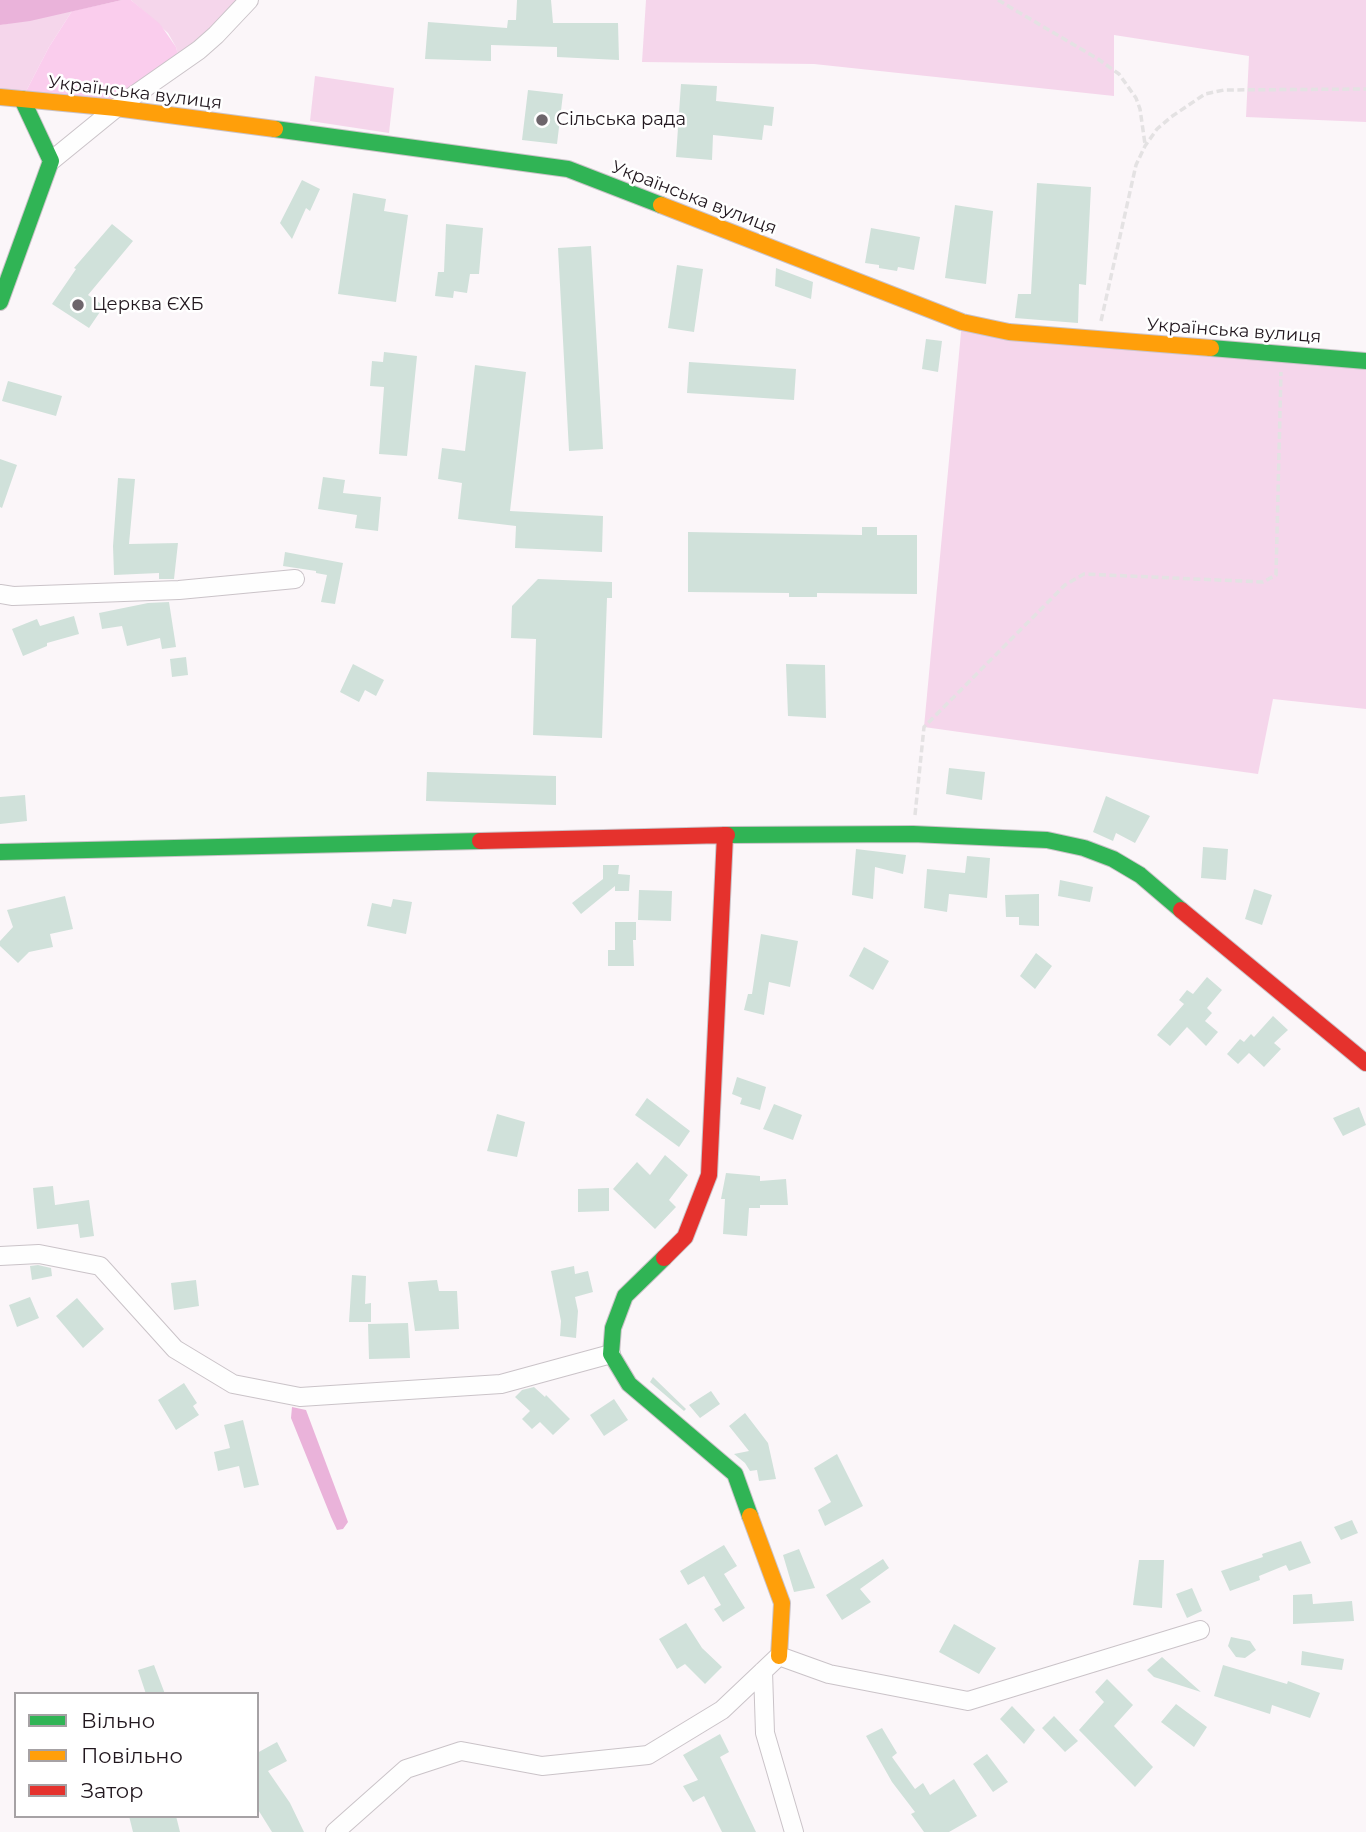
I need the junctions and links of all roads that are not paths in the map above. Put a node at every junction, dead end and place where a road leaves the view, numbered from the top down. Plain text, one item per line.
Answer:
1 (249, 0) edge
2 (0, 97) edge
3 (22, 99) junction
4 (116, 108) junction
5 (51, 161) junction
6 (0, 302) edge
7 (1366, 361) edge
8 (295, 579) dead end
9 (0, 594) edge
10 (725, 835) junction
11 (0, 852) edge
12 (1366, 1063) edge
13 (0, 1256) edge
14 (611, 1354) junction
15 (1200, 1630) dead end
16 (779, 1656) junction
17 (763, 1671) junction
18 (335, 1832) edge
19 (794, 1832) edge

1 - 4 street
2 - 3 street, Українська вулиця
3 - 4 street, Українська вулиця
3 - 5 street
4 - 5 street
4 - 7 street, Українська вулиця
5 - 6 street
8 - 9 street
10 - 11 street
10 - 12 street
10 - 14 street
13 - 14 street
14 - 16 street
15 - 16 street
16 - 17 street
17 - 18 street
17 - 19 street

